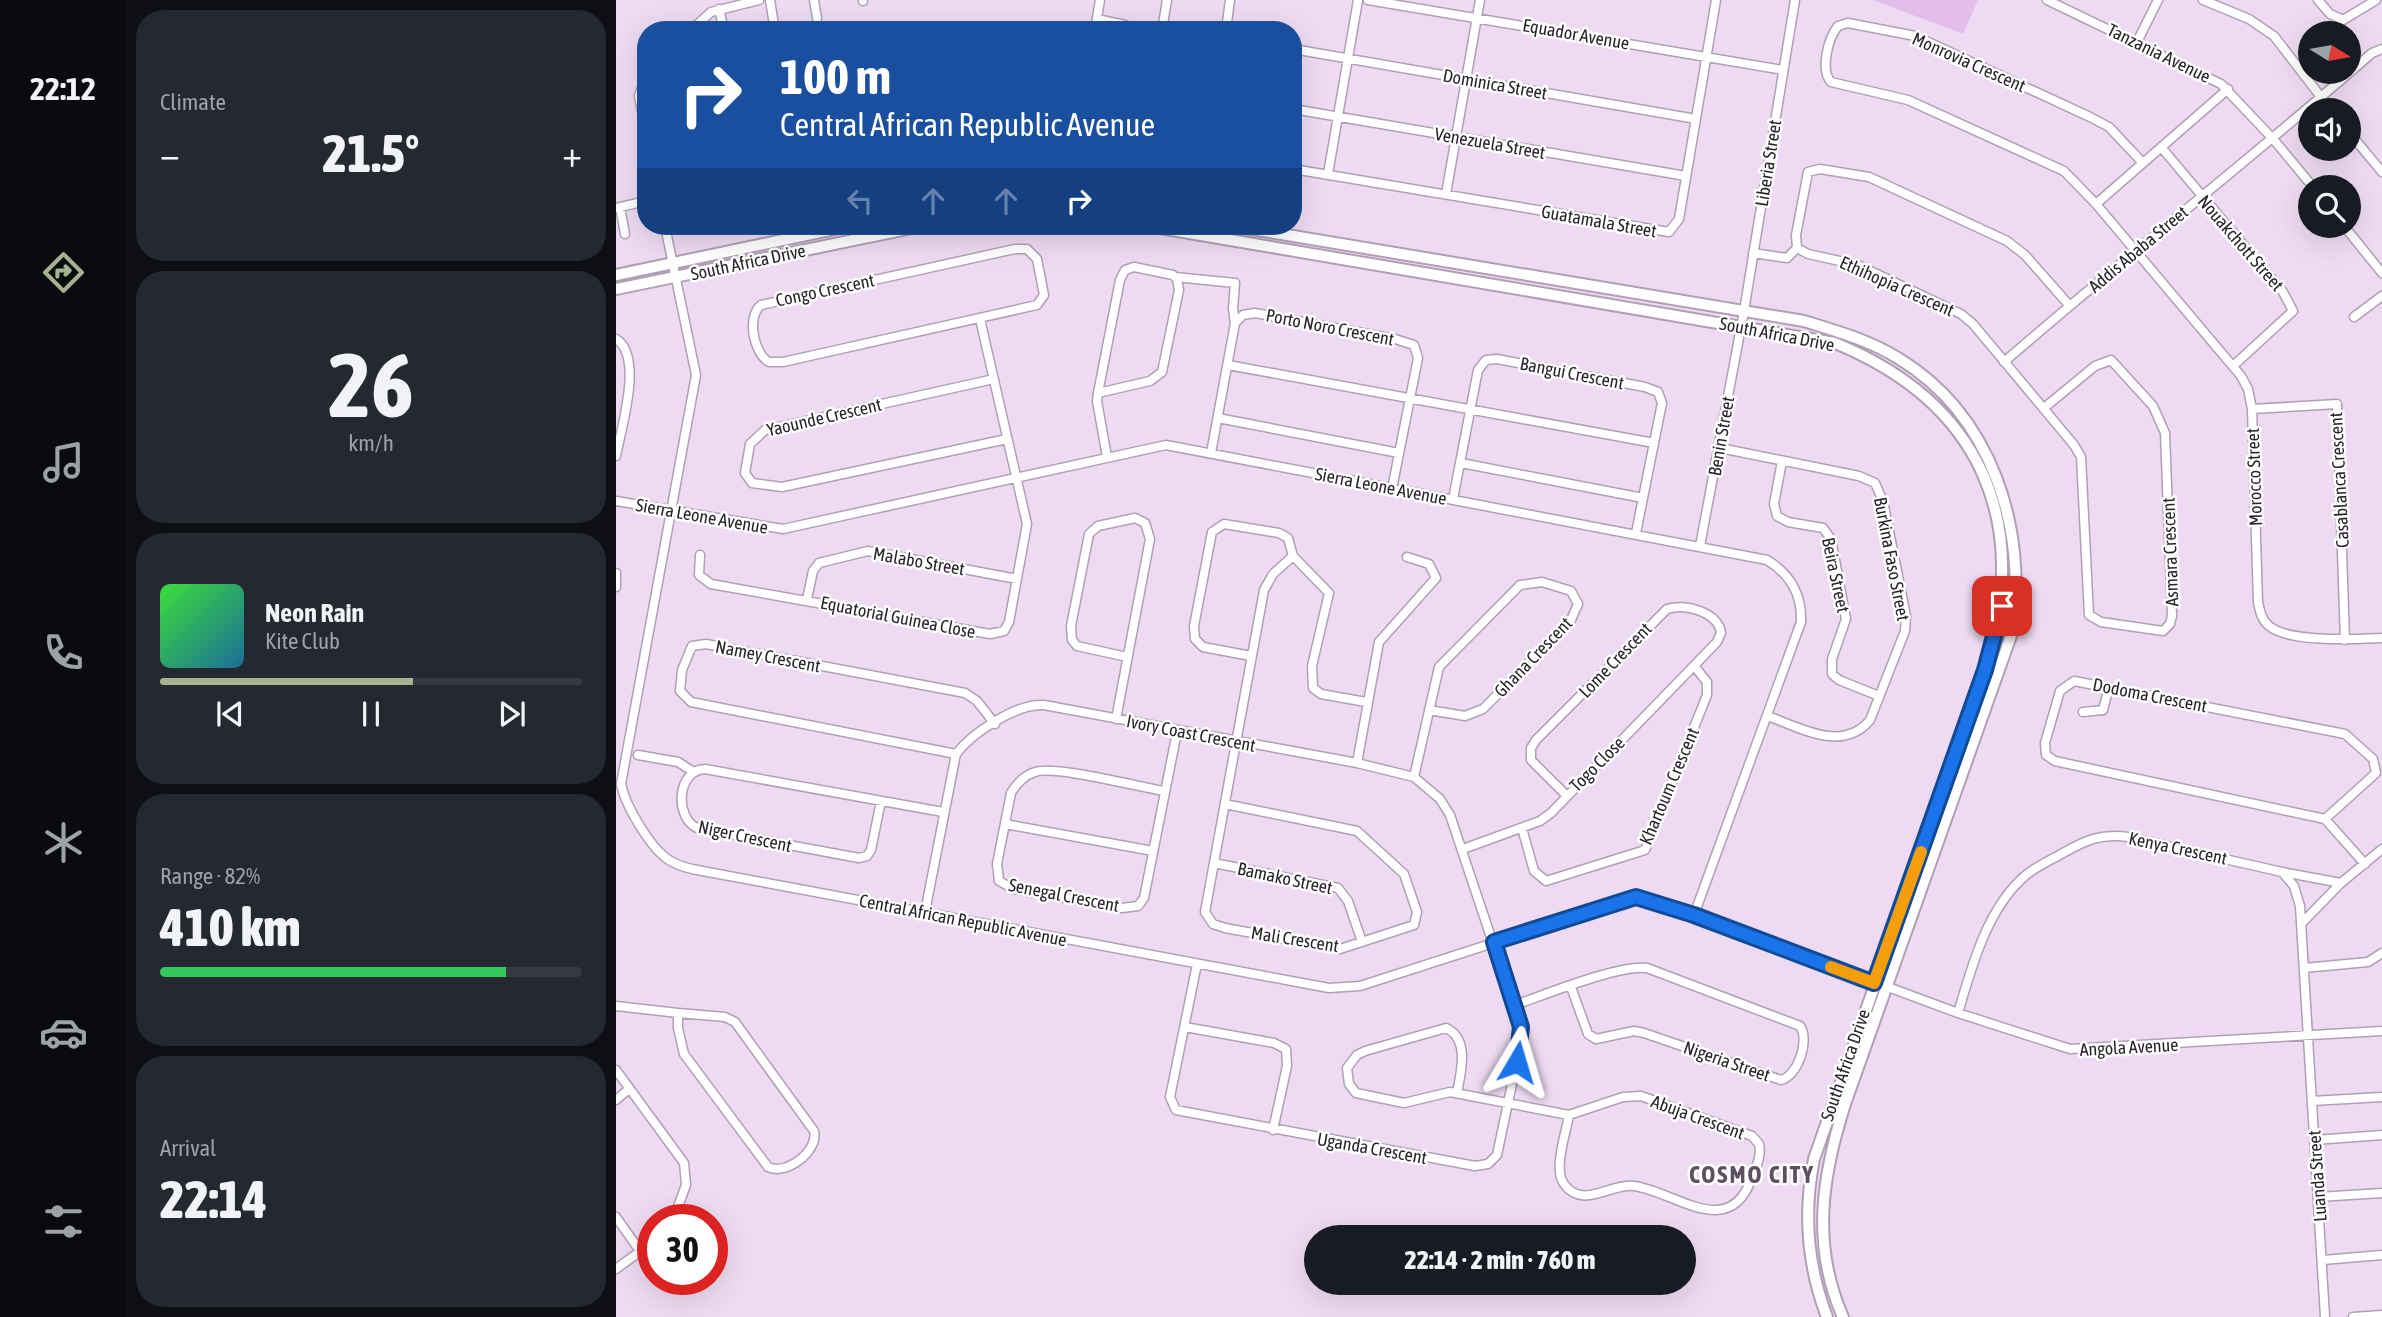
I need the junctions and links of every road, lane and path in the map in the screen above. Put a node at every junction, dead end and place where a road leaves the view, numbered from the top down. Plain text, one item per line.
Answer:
1 (759, 0) edge
2 (770, 0) edge
3 (814, 0) edge
4 (1100, 0) edge
5 (1167, 0) edge
6 (1230, 0) edge
7 (1358, 0) edge
8 (1368, 0) edge
9 (1480, 0) edge
10 (1716, 0) edge
11 (1795, 0) edge
12 (2047, 0) edge
13 (2158, 0) edge
14 (2203, 0) edge
15 (2318, 0) edge
16 (2376, 0) edge
17 (719, 9) junction
18 (1477, 17) junction
19 (817, 18) dead end
20 (1097, 19) joint
21 (703, 21) edge
22 (722, 21) edge
23 (773, 21) edge
24 (1106, 21) edge
25 (1164, 21) edge
26 (1227, 21) edge
27 (2137, 43) junction
28 (2382, 49) edge
29 (1302, 51) edge
30 (1707, 57) junction
31 (1348, 58) junction
32 (1783, 70) junction
33 (1466, 79) junction
34 (2228, 89) junction
35 (2321, 98) joint
36 (1302, 110) edge
37 (1337, 116) junction
38 (1696, 119) junction
39 (2298, 119) edge
40 (1455, 137) junction
41 (2274, 140) junction
42 (2161, 147) junction
43 (2361, 147) edge
44 (2142, 162) junction
45 (1302, 170) edge
46 (2382, 173) edge
47 (1328, 174) junction
48 (2303, 175) edge
49 (1686, 176) junction
50 (1446, 194) junction
51 (2201, 196) junction
52 (637, 203) edge
53 (2096, 204) junction
54 (618, 207) edge
55 (625, 234) dead end
56 (667, 235) edge
57 (807, 235) edge
58 (878, 235) edge
59 (1201, 235) edge
60 (1287, 235) edge
61 (2354, 238) edge
62 (1797, 248) junction
63 (2136, 251) junction
64 (1754, 253) junction
65 (672, 264) junction
66 (2382, 273) edge
67 (616, 275) edge
68 (675, 277) junction
69 (1175, 277) junction
70 (616, 289) edge
71 (2382, 296) edge
72 (2069, 305) junction
73 (1744, 311) junction
74 (2354, 317) dead end
75 (980, 319) junction
76 (1235, 323) junction
77 (1740, 326) junction
78 (616, 339) edge
79 (2004, 362) junction
80 (1228, 365) junction
81 (2233, 366) junction
82 (994, 379) junction
83 (1098, 393) junction
84 (1410, 398) junction
85 (2044, 408) junction
86 (2252, 409) junction
87 (1471, 410) junction
88 (1218, 418) junction
89 (617, 439) edge
90 (1007, 439) junction
91 (1654, 443) junction
92 (1720, 448) junction
93 (1211, 453) junction
94 (1399, 453) junction
95 (616, 456) edge
96 (1107, 457) junction
97 (1782, 461) junction
98 (1461, 463) junction
99 (1017, 478) junction
100 (1392, 489) junction
101 (1643, 498) junction
102 (1453, 499) junction
103 (616, 501) edge
104 (672, 511) junction
105 (1636, 533) junction
106 (1700, 546) junction
107 (700, 555) dead end
108 (1293, 556) junction
109 (1407, 557) dead end
110 (616, 573) edge
111 (1017, 579) junction
112 (616, 587) edge
113 (807, 599) junction
114 (2382, 638) edge
115 (2345, 640) junction
116 (1251, 656) junction
117 (1126, 657) junction
118 (1695, 667) junction
119 (2109, 687) junction
120 (1879, 696) junction
121 (1366, 702) junction
122 (1429, 710) junction
123 (2083, 712) dead end
124 (1768, 716) junction
125 (1116, 719) junction
126 (995, 723) junction
127 (1177, 732) junction
128 (1234, 742) junction
129 (956, 754) junction
130 (638, 755) dead end
131 (1357, 763) junction
132 (692, 771) junction
133 (1414, 777) junction
134 (1164, 791) junction
135 (1566, 795) junction
136 (881, 801) junction
137 (1225, 804) junction
138 (943, 812) junction
139 (2325, 819) junction
140 (1005, 824) junction
141 (1522, 828) junction
142 (1463, 849) junction
143 (2382, 849) edge
144 (1153, 850) junction
145 (1214, 863) junction
146 (2365, 864) junction
147 (2282, 872) junction
148 (2340, 883) junction
149 (925, 912) junction
150 (1694, 915) junction
151 (2301, 924) junction
152 (1362, 942) junction
153 (1494, 942) junction
154 (2382, 953) edge
155 (1197, 964) junction
156 (2304, 968) junction
157 (1874, 983) junction
158 (1571, 987) junction
159 (1887, 987) junction
160 (1515, 1005) junction
161 (616, 1006) edge
162 (678, 1013) junction
163 (1958, 1013) junction
164 (1185, 1027) junction
165 (2382, 1031) edge
166 (2308, 1035) junction
167 (616, 1070) edge
168 (629, 1089) junction
169 (1457, 1093) junction
170 (2382, 1097) edge
171 (616, 1100) edge
172 (2312, 1101) junction
173 (1508, 1105) junction
174 (1569, 1115) junction
175 (1273, 1129) junction
176 (2382, 1135) edge
177 (2315, 1140) junction
178 (2382, 1194) edge
179 (2318, 1197) junction
180 (678, 1204) edge
181 (616, 1217) edge
182 (637, 1247) edge
183 (637, 1253) edge
184 (2382, 1255) edge
185 (2323, 1260) junction
186 (616, 1269) edge
187 (2382, 1315) edge
188 (1827, 1317) edge
189 (1843, 1317) edge
190 (2325, 1317) edge
191 (2353, 1317) edge

1 - 17 street
2 - 23 street
3 - 19 street
4 - 20 street
5 - 25 street
6 - 26 street
7 - 31 street
8 - 18 street, Equador Avenue
9 - 18 street
10 - 30 street, Guatamala Street
11 - 32 street, Liberia Street
12 - 27 street, Tanzania Avenue
13 - 27 street
14 - 35 street
15 - 16 street
17 - 21 street
17 - 22 street
18 - 30 street, Equador Avenue
18 - 33 street
20 - 24 street
27 - 34 street, Tanzania Avenue
28 - 35 street, Addis Ababa Street
29 - 31 street, Dominica Street
30 - 32 street, Equador Avenue
30 - 38 street, Guatamala Street
31 - 33 street, Dominica Street
31 - 37 street
32 - 64 street, Liberia Street
33 - 38 street, Dominica Street
33 - 40 street
34 - 41 street, Tanzania Avenue
34 - 42 street
36 - 37 street, Venezuela Street
37 - 40 street, Venezuela Street
37 - 47 street
38 - 49 street, Guatamala Street
39 - 41 street, Addis Ababa Street
40 - 49 street, Venezuela Street
40 - 50 street
41 - 48 street, Tanzania Avenue
41 - 51 street, Addis Ababa Street
42 - 44 street
42 - 51 street, Nouakchott Street
43 - 46 street
44 - 53 street
44 - 53 street, Monrovia Crescent
45 - 47 street, Guatamala Street
47 - 50 street, Guatamala Street
49 - 50 street, Guatamala Street
51 - 63 street, Addis Ababa Street
51 - 81 street, Nouakchott Street
52 - 54 street
53 - 63 street, Morocco Street
54 - 55 street
56 - 65 street, Central African Republic Avenue
57 - 65 street, South Africa Drive
58 - 68 street, South Africa Drive
59 - 77 street, South Africa Drive
60 - 73 street, South Africa Drive
61 - 66 street
62 - 64 street
62 - 72 street
62 - 79 street, Ethihopia Crescent
63 - 72 street, Addis Ababa Street
63 - 81 street, Morocco Street
64 - 73 street, Liberia Street
65 - 67 street, South Africa Drive
65 - 68 street, Central African Republic Avenue
68 - 70 street, South Africa Drive
68 - 104 street, Central African Republic Avenue
69 - 76 street
69 - 83 street
69 - 83 street
71 - 74 street
72 - 79 street, Addis Ababa Street
73 - 77 street, Liberia Street
73 - 159 street, South Africa Drive
75 - 75 street, Congo Crescent
75 - 82 street, Equatorial Guinea Close
76 - 80 street
76 - 84 street, Porto Noro Crescent
77 - 92 street, Benin Street
77 - 157 street, South Africa Drive
78 - 89 street
79 - 85 street, Ethihopia Crescent
80 - 84 street
80 - 88 street
81 - 86 street, Morocco Street
82 - 90 street, Equatorial Guinea Close
82 - 90 street, Yaounde Crescent
83 - 96 street
84 - 87 street
84 - 94 street, Porto Noro Crescent
85 - 85 street, Asmara Crescent
86 - 115 street, Morocco Street
86 - 115 street, Casablanca Crescent
87 - 91 street
87 - 91 street, Bangui Crescent
87 - 98 street, Bangui Crescent
88 - 93 street
88 - 94 street
89 - 95 street
90 - 99 street, Equatorial Guinea Close
91 - 101 street, Bangui Crescent
92 - 97 street, Burkina Faso Street
92 - 106 street, Benin Street
93 - 96 street, Sierra Leone Avenue
93 - 100 street, Sierra Leone Avenue
94 - 100 street, Porto Noro Crescent
96 - 99 street, Sierra Leone Avenue
97 - 120 street, Beira Street
97 - 120 street, Burkina Faso Street
98 - 101 street
98 - 102 street, Bangui Crescent
99 - 104 street, Sierra Leone Avenue
99 - 111 street, Equatorial Guinea Close
100 - 102 street, Sierra Leone Avenue
101 - 105 street, Bangui Crescent
102 - 105 street, Sierra Leone Avenue
103 - 104 street, Sierra Leone Avenue
104 - 149 street, Central African Republic Avenue
105 - 106 street, Sierra Leone Avenue
106 - 124 street, Sierra Leone Avenue
107 - 113 street, Equatorial Guinea Close
108 - 116 street, Mali Crescent
108 - 116 street
108 - 121 street
109 - 121 street
110 - 112 street
111 - 113 street, Malabo Street
111 - 113 street, Equatorial Guinea Close
114 - 115 street, Morocco Street
116 - 128 street, Mali Crescent
117 - 117 street
117 - 125 street
118 - 135 street, Togo Close
118 - 135 street, Lome Crescent
118 - 141 street, Khartoum Crescent
119 - 123 street
119 - 139 street, Dodoma Crescent
119 - 139 street, Dodoma Crescent
120 - 124 street, Burkina Faso Street
121 - 131 street
122 - 122 street, Ghana Crescent
122 - 133 street, Ghana Crescent
124 - 150 street, Sierra Leone Avenue
125 - 126 street, Ivory Coast Crescent
125 - 127 street, Ivory Coast Crescent
126 - 129 street, Ivory Coast Crescent
126 - 129 street, Namey Crescent
127 - 128 street, Ivory Coast Crescent
127 - 134 street, Senegal Crescent
128 - 131 street, Ivory Coast Crescent
128 - 137 street, Mali Crescent
129 - 138 street
130 - 132 street
131 - 133 street, Ivory Coast Crescent
132 - 136 street
132 - 136 street, Niger Crescent
133 - 142 street, Ivory Coast Crescent
134 - 140 street, Senegal Crescent
134 - 144 street, Senegal Crescent
135 - 141 street, Togo Close
136 - 138 street
137 - 145 street, Mali Crescent
137 - 152 street, Mali Crescent
138 - 149 street
139 - 146 street
140 - 144 street
140 - 144 street, Senegal Crescent
141 - 142 street, Togo Close
142 - 153 street, Ivory Coast Crescent
143 - 146 street
145 - 152 street, Bamako Street
145 - 152 street, Mali Crescent
146 - 148 street
147 - 148 street, Kenya Crescent
147 - 151 street
147 - 163 street, Kenya Crescent
148 - 151 street
149 - 155 street, Central African Republic Avenue
150 - 153 street, Central African Republic Avenue
150 - 157 street, Central African Republic Avenue
151 - 156 street
153 - 155 street, Central African Republic Avenue
153 - 160 street, Uganda Crescent
154 - 156 street
155 - 164 street, Uganda Crescent
156 - 166 street
157 - 159 street, Central African Republic Avenue
157 - 188 street, South Africa Drive
158 - 158 street, Nigeria Street
158 - 160 street, Nigeria Street
159 - 163 street, Angola Avenue
159 - 189 street, South Africa Drive
160 - 173 street, Uganda Crescent
161 - 162 street
162 - 162 street
163 - 166 street, Angola Avenue
164 - 175 street
164 - 175 street, Uganda Crescent
165 - 166 street, Angola Avenue
166 - 172 street, Luanda Street
167 - 168 street
168 - 171 street
168 - 180 street
169 - 169 street
169 - 173 street, Abuja Crescent
170 - 172 street
172 - 177 street, Luanda Street
173 - 174 street, Abuja Crescent
173 - 175 street, Uganda Crescent
174 - 174 street, Abuja Crescent
176 - 177 street
177 - 179 street, Luanda Street
178 - 179 street
179 - 185 street, Luanda Street
181 - 182 street
183 - 186 street
184 - 185 street
185 - 190 street, Luanda Street
187 - 191 street

